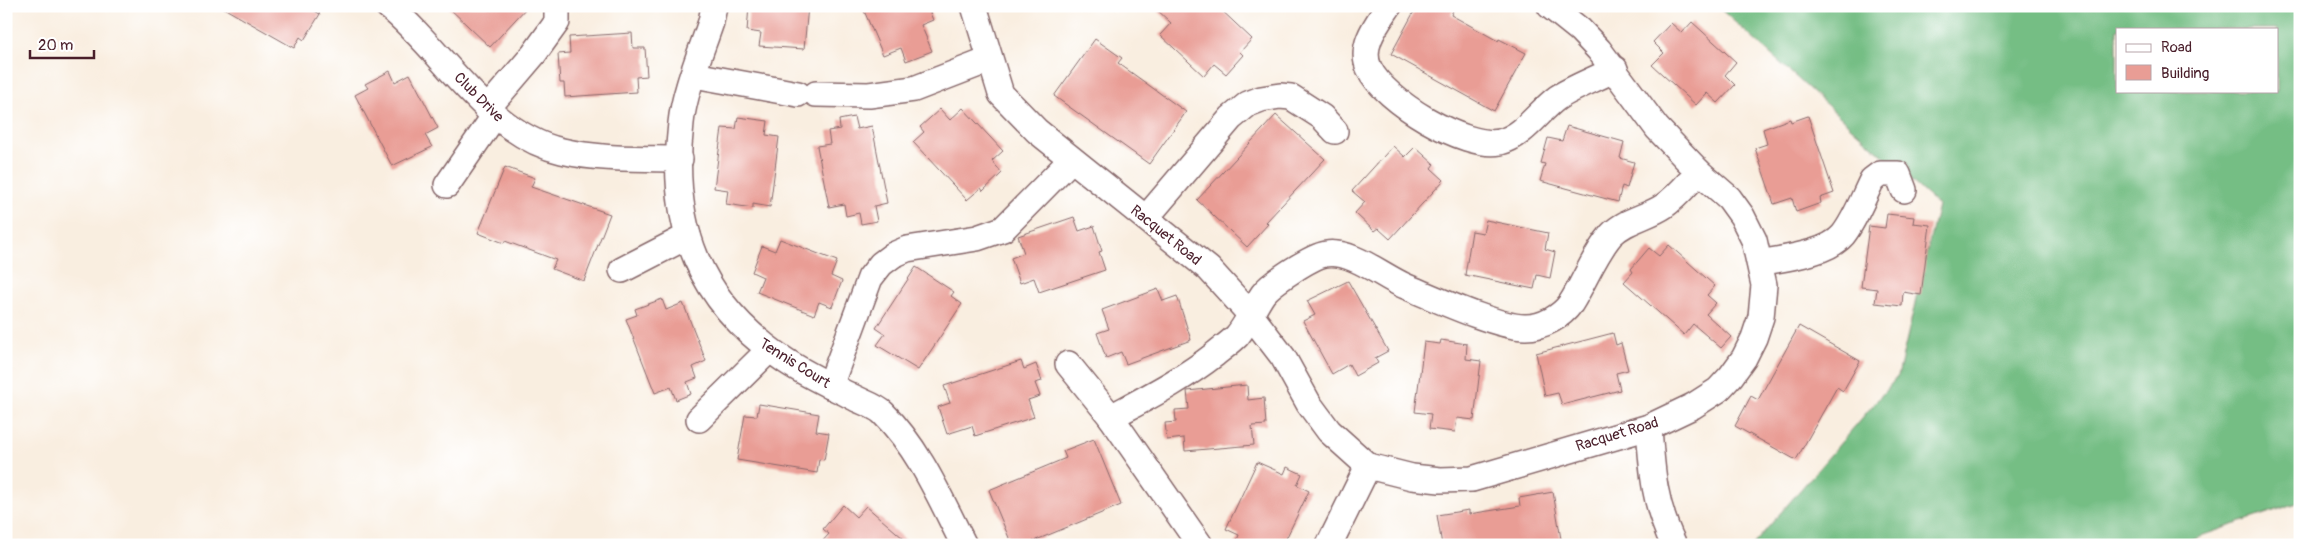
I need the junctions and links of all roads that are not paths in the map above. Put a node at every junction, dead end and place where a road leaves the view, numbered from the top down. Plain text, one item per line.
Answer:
1 (388, 6) edge
2 (558, 6) edge
3 (714, 6) edge
4 (974, 6) edge
5 (1389, 6) edge
6 (1550, 6) edge
7 (990, 60) junction
8 (1615, 69) junction
9 (694, 75) junction
10 (491, 112) junction
11 (1335, 130) dead end
12 (680, 159) junction
13 (1071, 160) junction
14 (1699, 172) junction
15 (447, 185) dead end
16 (1904, 190) dead end
17 (1146, 218) junction
18 (688, 236) junction
19 (1760, 263) junction
20 (622, 270) dead end
21 (1250, 314) junction
22 (769, 350) junction
23 (1068, 364) dead end
24 (830, 386) junction
25 (1110, 417) junction
26 (699, 418) dead end
27 (1648, 427) junction
28 (1368, 466) junction
29 (964, 545) edge
30 (1200, 545) edge
31 (1329, 545) edge
32 (1674, 545) edge

1 - 10 street, Club Drive
2 - 10 street
3 - 9 street, Tennis Court
4 - 7 street, Racquet Road
5 - 8 street
6 - 8 street, Racquet Road
7 - 9 street
7 - 13 street, Racquet Road
8 - 14 street, Racquet Road
9 - 12 street, Tennis Court
10 - 12 street, Club Drive
10 - 15 street
11 - 17 street
12 - 18 street, Tennis Court
13 - 17 street, Racquet Road
13 - 24 street
14 - 19 street, Racquet Road
14 - 21 street
16 - 19 street
17 - 21 street, Racquet Road
18 - 20 street
18 - 22 street, Tennis Court
19 - 27 street, Racquet Road
21 - 25 street
21 - 28 street, Racquet Road
22 - 24 street, Tennis Court
22 - 26 street
23 - 25 street
24 - 29 street, Tennis Court
25 - 30 street
27 - 28 street, Racquet Road
27 - 32 street
28 - 31 street

